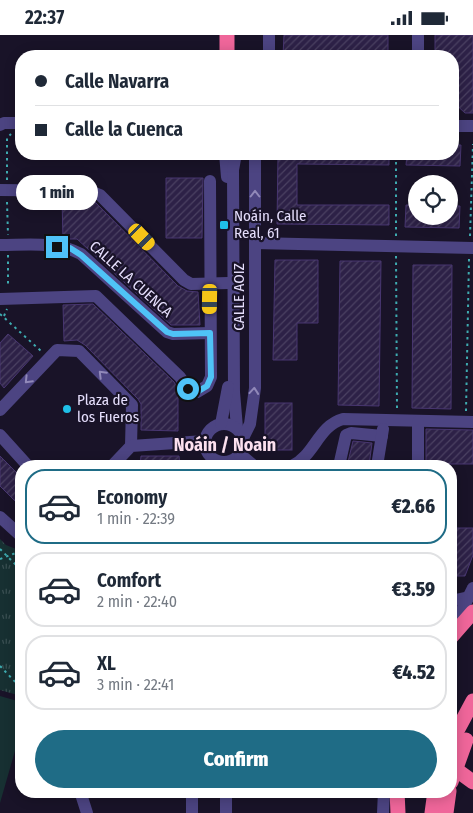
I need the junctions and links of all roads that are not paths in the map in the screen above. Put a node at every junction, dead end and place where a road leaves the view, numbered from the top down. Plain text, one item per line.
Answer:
1 (227, 35) edge
2 (237, 35) edge
3 (269, 35) edge
4 (418, 35) edge
5 (228, 50) edge
6 (236, 50) edge
7 (269, 50) edge
8 (418, 50) edge
9 (0, 125) edge
10 (459, 126) edge
11 (473, 126) edge
12 (15, 128) edge
13 (226, 160) edge
14 (235, 160) edge
15 (255, 160) edge
16 (210, 181) dead end
17 (3, 190) edge
18 (255, 243) junction
19 (4, 245) edge
20 (471, 248) edge
21 (210, 283) junction
22 (228, 283) junction
23 (2, 299) edge
24 (210, 333) junction
25 (0, 410) edge
26 (390, 421) junction
27 (470, 421) edge
28 (418, 422) junction
29 (221, 423) junction
30 (240, 433) junction
31 (0, 435) edge
32 (382, 436) junction
33 (205, 441) junction
34 (131, 446) junction
35 (240, 454) junction
36 (23, 460) edge
37 (118, 460) edge
38 (217, 460) edge
39 (232, 460) edge
40 (247, 460) edge
41 (301, 460) edge
42 (340, 460) edge
43 (378, 460) edge
44 (418, 460) edge
45 (0, 517) edge
46 (15, 531) edge
47 (471, 593) edge
48 (457, 599) edge
49 (473, 612) edge
50 (457, 620) edge
51 (457, 630) edge
52 (473, 701) edge
53 (461, 736) edge
54 (457, 754) edge
55 (457, 770) edge
56 (471, 779) edge
57 (82, 798) edge
58 (192, 798) edge
59 (226, 798) edge
60 (384, 798) edge
61 (397, 798) edge
62 (434, 798) edge
63 (448, 798) edge
64 (87, 813) edge
65 (192, 813) edge
66 (226, 813) edge
67 (383, 813) edge
68 (398, 813) edge
69 (432, 813) edge
70 (446, 813) edge

1 - 5 highway
2 - 6 highway
3 - 7 street
4 - 8 street
9 - 12 street
10 - 11 street
13 - 22 street
14 - 30 street
18 -> 15 street, CALLE AOIZ
16 - 21 street
17 - 21 street
18 - 20 street
30 -> 18 street, CALLE AOIZ
19 - 24 street, CALLE LA CUENCA
21 - 22 street
21 - 24 street
22 - 29 street
23 - 24 street
34 -> 25 street
26 - 28 street
26 - 32 street
26 - 41 street
27 - 28 street
28 - 44 street
29 - 30 street
29 - 33 street
30 - 35 street
31 - 36 street
32 - 42 street
32 - 43 street
33 - 34 street
33 - 38 street
34 - 37 street
35 - 39 street
35 - 40 street
45 - 46 street
47 - 48 street
47 - 50 street
49 - 51 highway
52 - 53 highway
53 - 54 highway, bridge
55 - 56 highway
57 - 64 street
58 - 65 street
59 - 66 street
60 - 67 street
61 - 68 highway
62 - 69 highway
63 - 70 highway

